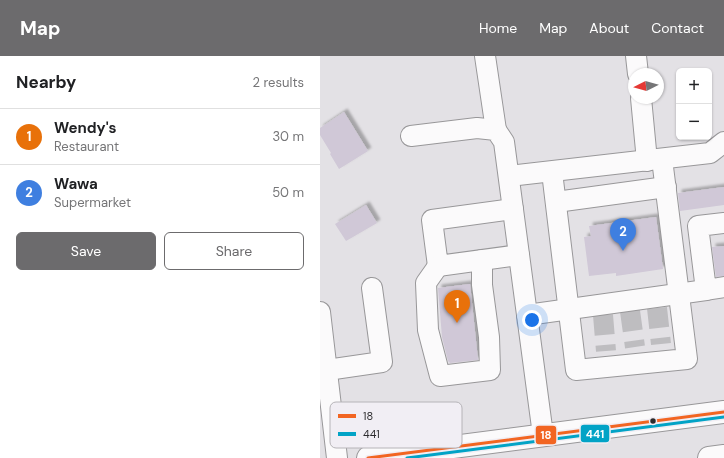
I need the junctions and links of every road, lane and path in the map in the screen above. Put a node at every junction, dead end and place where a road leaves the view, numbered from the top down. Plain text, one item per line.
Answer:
1 (485, 56) edge
2 (636, 56) edge
3 (637, 68) edge
4 (642, 104) edge
5 (496, 130) junction
6 (411, 136) dead end
7 (724, 142) edge
8 (655, 160) junction
9 (552, 172) junction
10 (509, 176) junction
11 (666, 187) junction
12 (556, 202) junction
13 (513, 209) junction
14 (724, 223) edge
15 (519, 255) junction
16 (482, 260) junction
17 (438, 266) junction
18 (372, 288) dead end
19 (715, 288) edge
20 (679, 293) junction
21 (570, 309) junction
22 (320, 312) edge
23 (527, 315) junction
24 (327, 370) junction
25 (331, 402) edge
26 (724, 412) edge
27 (543, 435) junction
28 (462, 446) edge
29 (336, 448) edge
30 (444, 448) edge
31 (724, 456) edge
32 (337, 458) edge
33 (368, 458) edge
34 (708, 458) edge

1 - 5 street
2 - 3 street
4 - 8 street
5 - 6 street
5 - 10 street
7 - 8 street
8 - 9 street
8 - 11 street
9 - 10 street
9 - 12 street
10 - 13 street
11 - 12 street
11 - 20 street
12 - 21 street
13 - 15 street
13 - 17 street
14 - 19 street
15 - 16 street
15 - 23 street
16 - 17 street
16 - 17 street
18 - 24 street
19 - 20 street
20 - 21 street
20 - 21 street
21 - 23 street
22 - 24 street
23 - 27 street
24 - 25 street
26 - 27 main road
27 - 28 main road
29 - 32 street
30 - 33 main road
31 - 34 main road

